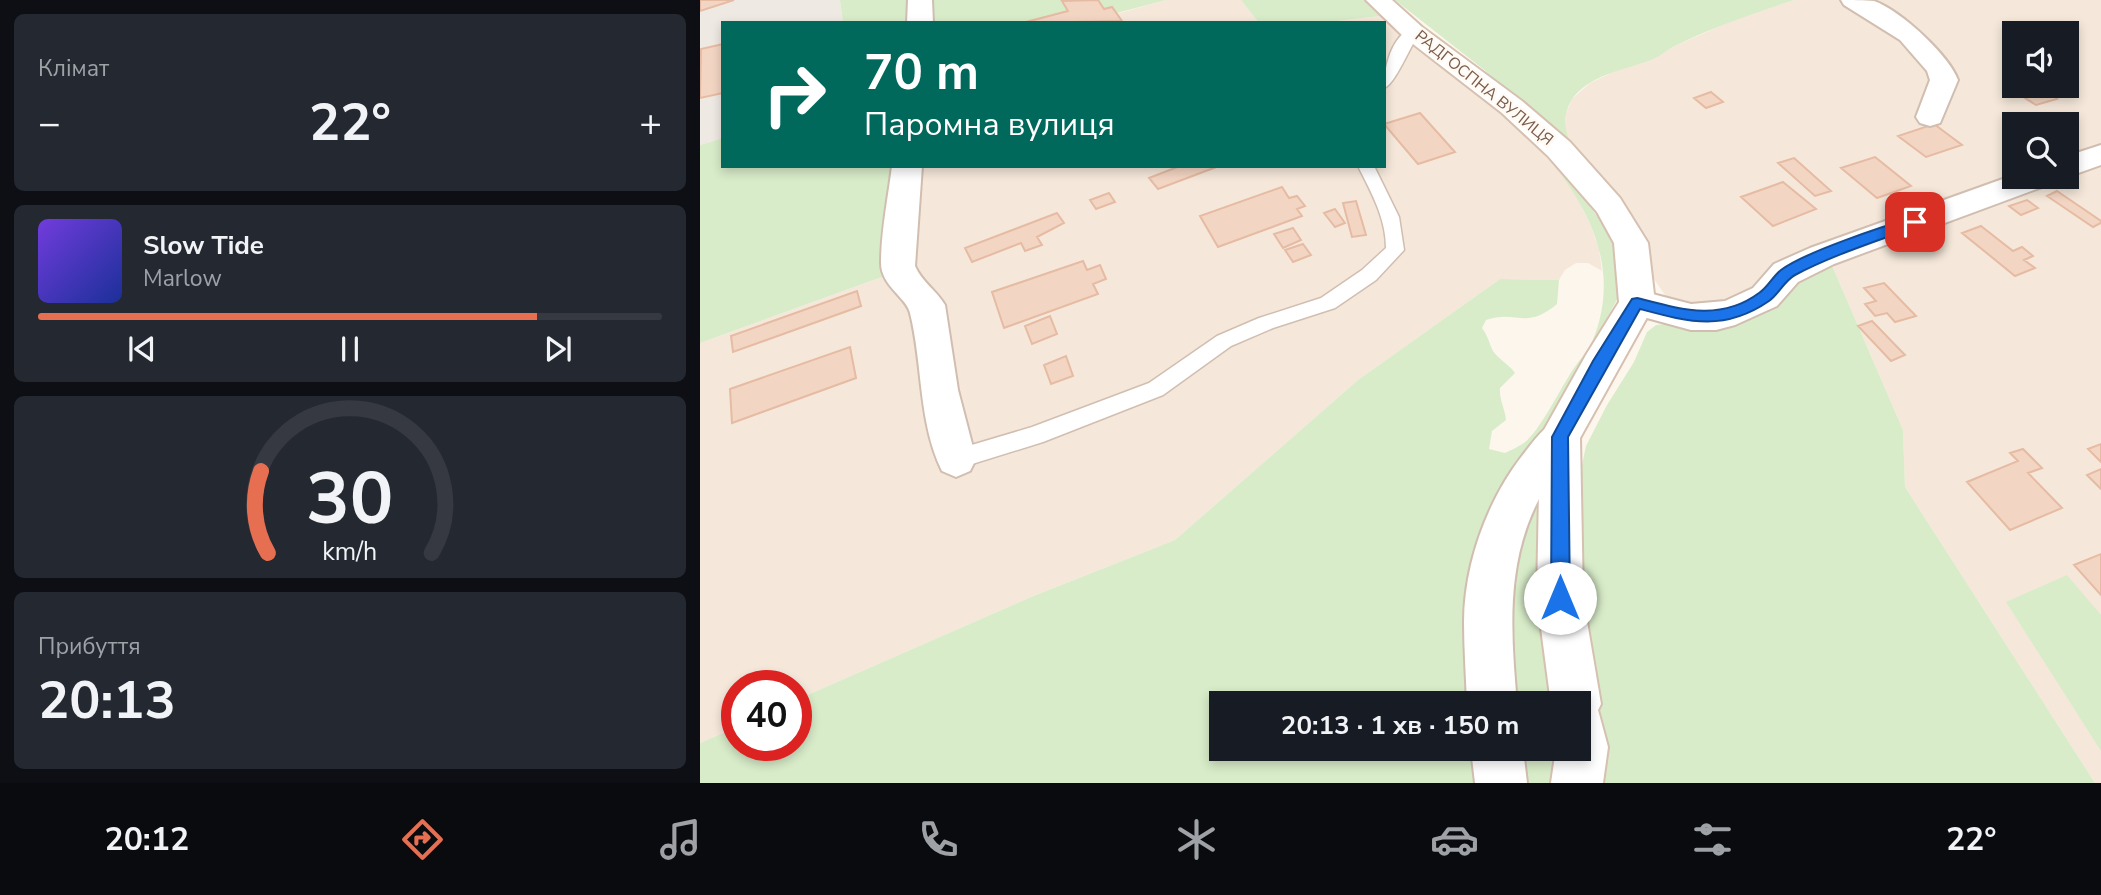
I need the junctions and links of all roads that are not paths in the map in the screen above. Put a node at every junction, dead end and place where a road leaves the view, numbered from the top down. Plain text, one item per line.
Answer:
1 (920, 0) edge
2 (1378, 0) edge
3 (1853, 0) edge
4 (920, 21) edge
5 (1413, 32) junction
6 (1386, 80) edge
7 (1930, 117) dead end
8 (2101, 154) edge
9 (2079, 162) edge
10 (907, 168) edge
11 (1367, 168) edge
12 (2006, 189) edge
13 (1637, 303) junction
14 (1560, 437) junction
15 (956, 459) joint
16 (1491, 691) edge
17 (1574, 691) edge
18 (1498, 761) edge
19 (1580, 761) edge
20 (1501, 783) edge
21 (1577, 783) edge

1 - 4 street
2 - 5 street, РАДГОСПНА ВУЛИЦЯ
3 - 7 street
5 - 6 lane
5 - 13 street, РАДГОСПНА ВУЛИЦЯ
8 - 9 street
10 - 15 street
11 - 15 lane
12 - 13 street
13 - 14 street
14 - 16 street
14 - 17 street
18 - 20 street
19 - 21 street

